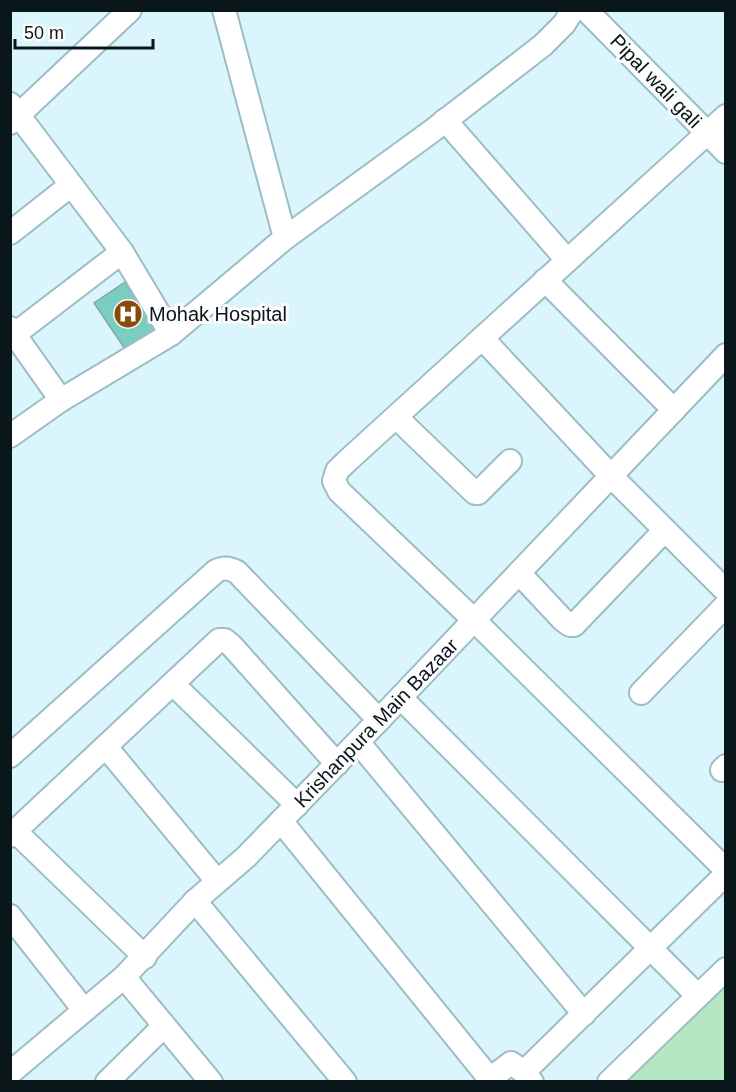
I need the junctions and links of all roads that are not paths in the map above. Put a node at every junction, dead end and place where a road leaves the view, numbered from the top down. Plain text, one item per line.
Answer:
1 (130, 10) edge
2 (225, 10) edge
3 (573, 10) edge
4 (586, 10) edge
5 (13, 114) edge
6 (726, 116) edge
7 (445, 120) junction
8 (706, 133) junction
9 (726, 152) edge
10 (71, 185) junction
11 (10, 233) edge
12 (285, 238) junction
13 (122, 252) junction
14 (567, 260) junction
15 (545, 280) junction
16 (13, 331) edge
17 (171, 334) junction
18 (482, 338) junction
19 (726, 355) edge
20 (61, 400) junction
21 (674, 410) junction
22 (396, 417) junction
23 (10, 436) edge
24 (510, 461) dead end
25 (611, 476) junction
26 (665, 530) junction
27 (519, 573) junction
28 (726, 591) edge
29 (726, 605) edge
30 (474, 620) junction
31 (173, 684) junction
32 (641, 693) dead end
33 (401, 698) junction
34 (380, 720) junction
35 (358, 742) junction
36 (106, 747) junction
37 (10, 756) edge
38 (337, 764) junction
39 (297, 805) junction
40 (281, 821) junction
41 (13, 834) edge
42 (726, 872) edge
43 (217, 881) junction
44 (195, 901) junction
45 (10, 916) edge
46 (651, 948) junction
47 (145, 957) junction
48 (726, 969) edge
49 (124, 977) junction
50 (698, 996) junction
51 (84, 1010) junction
52 (584, 1014) junction
53 (164, 1026) junction
54 (10, 1073) edge
55 (528, 1077) edge
56 (107, 1082) edge
57 (211, 1082) edge
58 (345, 1082) edge
59 (609, 1082) edge

1 - 5 street
2 - 12 street
3 - 7 street
4 - 8 street, Pipal wali gali
5 - 10 street
6 - 8 street
7 - 12 street
7 - 14 street
8 - 9 street, Pipal wali gali
8 - 14 street
10 - 11 street
10 - 13 street
12 - 17 street
13 - 16 street
13 - 17 street
14 - 15 street
15 - 18 street
15 - 21 street
16 - 20 street
17 - 20 street
18 - 22 street
18 - 25 street
19 - 21 street, Krishanpura Main Bazaar
20 - 23 street
21 - 25 street, Krishanpura Main Bazaar
22 - 24 street
22 - 30 street
25 - 26 street
25 - 27 street, Krishanpura Main Bazaar
26 - 27 street
26 - 28 street
27 - 30 street, Krishanpura Main Bazaar
29 - 32 street
30 - 33 street, Krishanpura Main Bazaar
30 - 42 street
31 - 36 street
31 - 38 street
31 - 39 street
33 - 34 street, Krishanpura Main Bazaar
33 - 46 street
34 - 35 street, Krishanpura Main Bazaar
34 - 37 street
35 - 38 street, Krishanpura Main Bazaar
35 - 52 street
36 - 41 street
36 - 43 street
38 - 39 street, Krishanpura Main Bazaar
39 - 40 street, Krishanpura Main Bazaar
40 - 43 street, Krishanpura Main Bazaar
40 - 55 street
41 - 47 street
42 - 46 street
43 - 44 street, Krishanpura Main Bazaar
44 - 47 street, Krishanpura Main Bazaar
44 - 58 street
45 - 51 street
46 - 50 street
46 - 52 street
47 - 49 street, Krishanpura Main Bazaar
48 - 50 street
49 - 51 street, Krishanpura Main Bazaar
49 - 53 street
50 - 59 street
51 - 54 street, Krishanpura Main Bazaar
52 - 55 street
53 - 56 street
53 - 57 street

